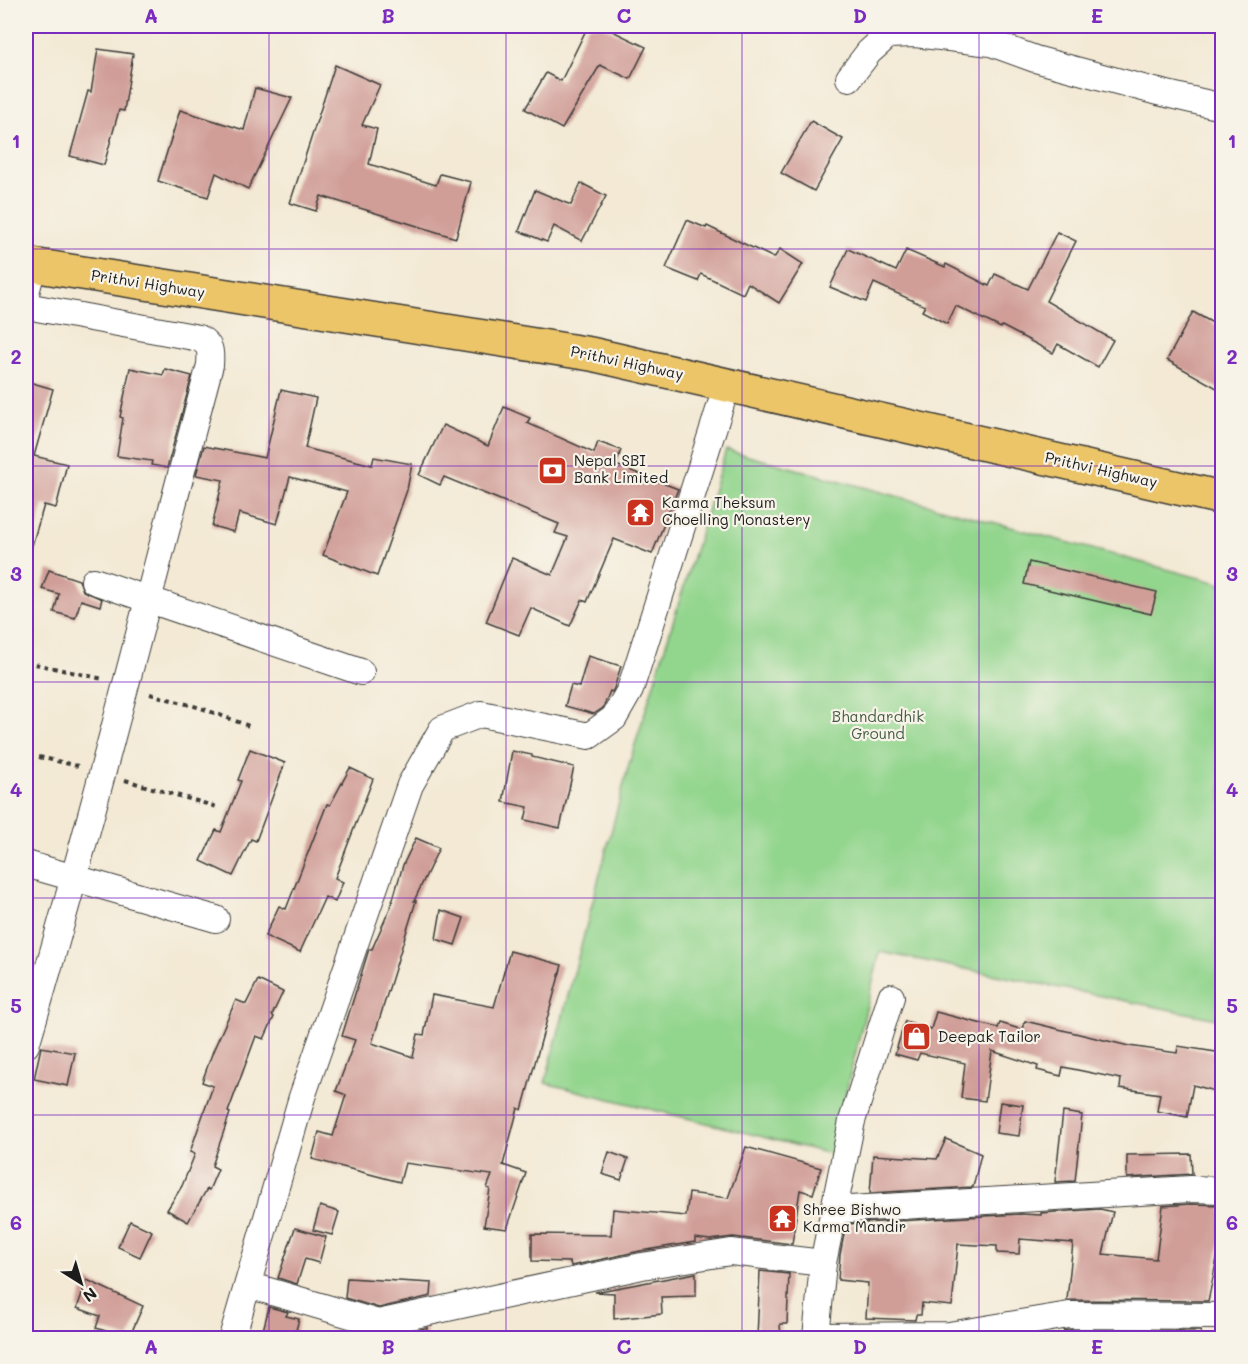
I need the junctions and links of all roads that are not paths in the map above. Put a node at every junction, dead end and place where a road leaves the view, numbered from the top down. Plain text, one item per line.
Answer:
1 (849, 78) dead end
2 (1222, 107) edge
3 (28, 274) edge
4 (26, 306) edge
5 (727, 385) junction
6 (1222, 498) edge
7 (94, 581) dead end
8 (148, 598) junction
9 (361, 672) dead end
10 (26, 864) edge
11 (74, 878) junction
12 (216, 920) dead end
13 (891, 997) dead end
14 (26, 1045) edge
15 (1222, 1190) edge
16 (833, 1210) junction
17 (823, 1263) junction
18 (248, 1285) junction
19 (1222, 1316) edge
20 (816, 1337) edge
21 (232, 1338) edge

1 - 2 street
3 - 5 highway, Prithvi Highway
4 - 8 street
5 - 6 highway, Prithvi Highway
5 - 18 street
7 - 8 street
8 - 9 street
8 - 11 street
10 - 11 street
11 - 12 street
11 - 14 street
13 - 16 street
15 - 16 street
16 - 17 street
17 - 18 street
17 - 20 street
18 - 21 street
19 - 20 street

